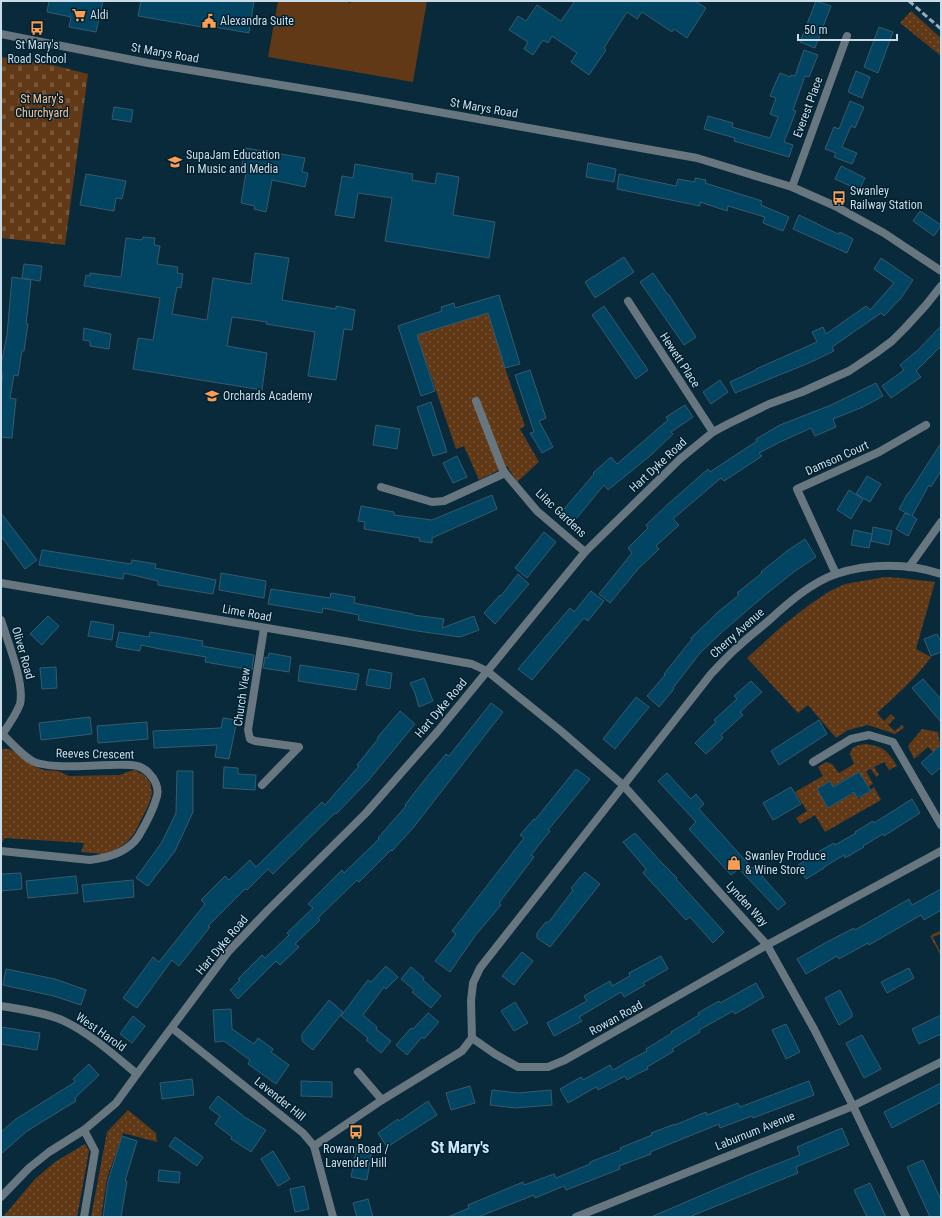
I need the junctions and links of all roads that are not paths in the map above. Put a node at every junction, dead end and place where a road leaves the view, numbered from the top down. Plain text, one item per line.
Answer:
1 (1, 34) edge
2 (847, 36) dead end
3 (792, 186) junction
4 (941, 271) edge
5 (941, 286) edge
6 (628, 301) dead end
7 (476, 401) dead end
8 (926, 425) dead end
9 (713, 432) junction
10 (505, 473) junction
11 (381, 487) dead end
12 (941, 522) edge
13 (585, 552) junction
14 (910, 567) junction
15 (836, 574) junction
16 (941, 574) edge
17 (1, 583) edge
18 (1, 620) edge
19 (264, 628) junction
20 (487, 672) junction
21 (2, 735) edge
22 (813, 762) dead end
23 (262, 785) dead end
24 (623, 785) junction
25 (941, 825) edge
26 (1, 851) edge
27 (941, 851) edge
28 (767, 945) junction
29 (1, 1006) edge
30 (172, 1028) junction
31 (472, 1038) junction
32 (941, 1062) edge
33 (358, 1072) dead end
34 (137, 1074) junction
35 (382, 1100) junction
36 (853, 1106) junction
37 (84, 1130) junction
38 (314, 1146) junction
39 (1, 1197) edge
40 (84, 1217) edge
41 (333, 1217) edge
42 (576, 1217) edge
43 (906, 1217) edge

1 - 3 street, St Marys Road
2 - 3 street, Everest Place
3 - 4 street, St Marys Road
5 - 9 street, Hart Dyke Road
6 - 9 street, Hewett Place
7 - 10 street, Lilac Gardens
8 - 15 street, Damson Court
9 - 13 street, Hart Dyke Road
10 - 11 street
10 - 13 street, Lilac Gardens
12 - 14 street
13 - 20 street, Hart Dyke Road
14 - 15 street, Cherry Avenue
14 - 16 street, Cherry Avenue
15 - 24 street, Cherry Avenue
17 - 19 street, Lime Road
18 - 21 street, Oliver Road
19 - 20 street, Lime Road
19 - 23 street, Church View
20 - 24 street, Lynden Way
20 - 30 street, Hart Dyke Road
21 - 26 street, Reeves Crescent
22 - 25 street
24 - 28 street, Lynden Way
24 - 31 street
27 - 28 street
28 - 31 street, Rowan Road
28 - 36 street, Lynden Way
29 - 34 street, West Harold
30 - 34 street, Hart Dyke Road
30 - 38 street, Lavender Hill
31 - 35 street
32 - 36 street, Laburnum Avenue
33 - 35 street
34 - 37 street, Hart Dyke Road
35 - 38 street
36 - 42 street, Laburnum Avenue
36 - 43 street, Lynden Way
37 - 39 street, Hart Dyke Road
37 - 40 street
38 - 41 street, Lavender Hill

